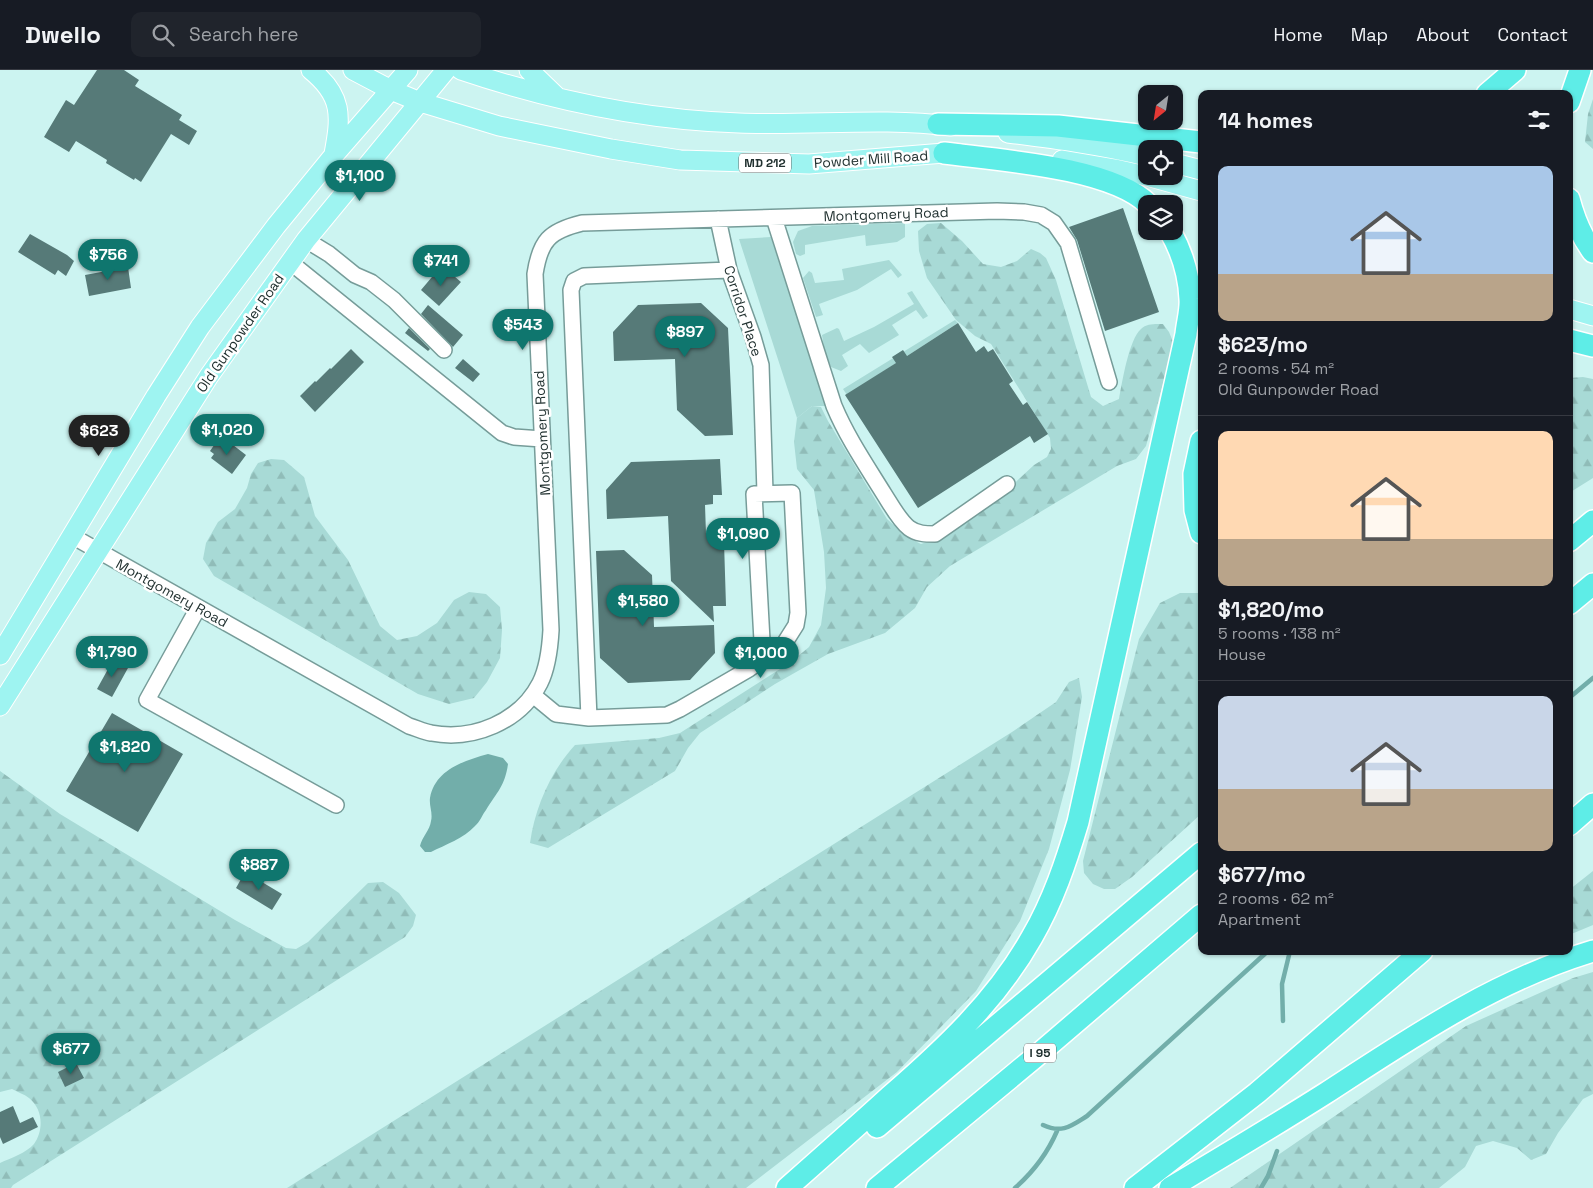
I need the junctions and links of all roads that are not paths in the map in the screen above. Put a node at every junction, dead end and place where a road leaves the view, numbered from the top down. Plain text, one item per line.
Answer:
1 (311, 70) edge
2 (353, 70) edge
3 (408, 70) edge
4 (446, 70) edge
5 (461, 70) edge
6 (529, 70) edge
7 (1515, 70) edge
8 (1580, 70) edge
9 (391, 90) junction
10 (1492, 90) edge
11 (1573, 90) edge
12 (558, 98) junction
13 (420, 102) junction
14 (938, 124) junction
15 (1198, 142) edge
16 (944, 153) junction
17 (1138, 154) edge
18 (334, 155) junction
19 (1183, 165) edge
20 (1198, 169) edge
21 (1138, 174) edge
22 (1179, 185) edge
23 (1198, 190) edge
24 (1138, 197) edge
25 (1573, 214) edge
26 (774, 218) junction
27 (718, 219) junction
28 (306, 240) junction
29 (1175, 240) edge
30 (1593, 252) edge
31 (290, 262) junction
32 (729, 270) junction
33 (1573, 309) edge
34 (1593, 316) edge
35 (1573, 332) edge
36 (1593, 338) edge
37 (1573, 341) edge
38 (1593, 346) edge
39 (444, 350) dead end
40 (1108, 382) dead end
41 (542, 439) junction
42 (1198, 455) edge
43 (1007, 484) dead end
44 (765, 493) junction
45 (1593, 519) edge
46 (1198, 522) edge
47 (1573, 533) edge
48 (72, 536) junction
49 (1573, 538) edge
50 (98, 551) junction
51 (1593, 584) edge
52 (1573, 601) edge
53 (198, 608) junction
54 (0, 655) edge
55 (763, 659) junction
56 (533, 695) junction
57 (0, 706) edge
58 (589, 718) junction
59 (1593, 804) edge
60 (336, 806) dead end
61 (1573, 822) edge
62 (1198, 856) edge
63 (1198, 918) edge
64 (1593, 951) edge
65 (1417, 955) edge
66 (788, 1188) edge
67 (805, 1188) edge
68 (876, 1188) edge
69 (1135, 1188) edge
70 (1170, 1188) edge

1 - 18 main road
2 - 9 main road, MD 212
3 - 9 main road
4 - 13 main road
5 - 12 main road
6 - 12 main road
7 - 10 highway
8 - 11 highway
9 - 13 main road, Powder Mill Road / MD 212
9 - 18 main road
12 - 14 main road
13 - 16 main road, Powder Mill Road / MD 212
13 - 28 main road, Old Gunpowder Road
14 - 15 highway
14 - 17 main road
16 - 21 main road, Powder Mill Road / MD 212
16 - 24 highway
18 - 48 main road
19 - 20 main road
22 - 23 main road, Powder Mill Road / MD 212
25 - 30 highway
26 - 27 street, Montgomery Road
26 - 40 street, Montgomery Road
26 - 43 street
27 - 32 street, Corridor Place
27 - 41 street, Montgomery Road
28 - 31 main road, Old Gunpowder Road
28 - 39 street
29 - 66 highway
31 - 41 street
31 - 50 main road, Old Gunpowder Road
32 - 44 street, Corridor Place
32 - 58 street
33 - 34 main road
35 - 36 main road
37 - 38 highway
41 - 56 street, Montgomery Road
42 - 46 highway
44 - 55 street
44 - 55 street
45 - 47 highway
45 - 49 highway
48 - 50 street, Montgomery Road
48 - 54 main road
50 - 53 street, Montgomery Road
50 - 57 main road, Old Gunpowder Road
51 - 52 highway
53 - 56 street, Montgomery Road
53 - 60 street
55 - 58 street
56 - 58 street
59 - 61 highway
62 - 67 highway
63 - 68 highway, I 95
64 - 70 highway
65 - 69 highway

